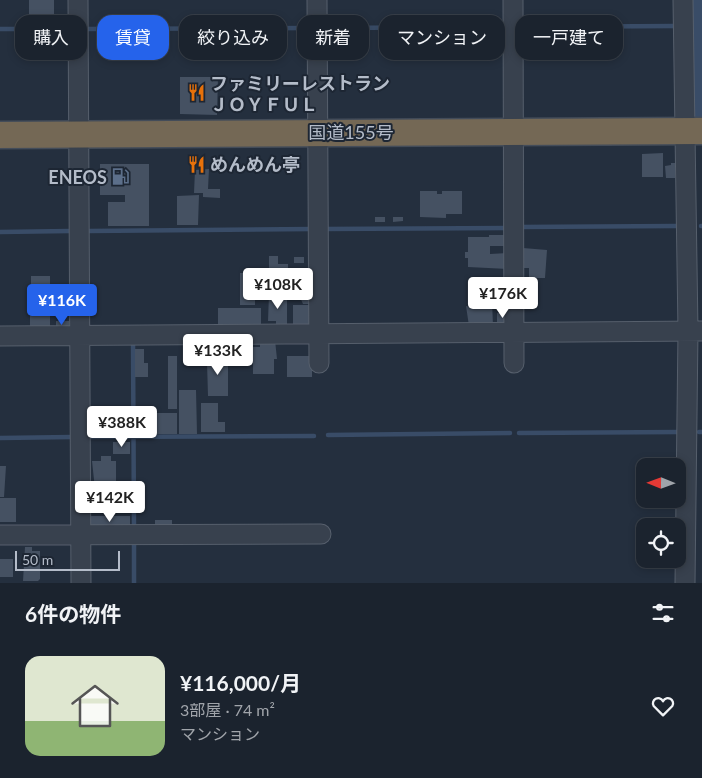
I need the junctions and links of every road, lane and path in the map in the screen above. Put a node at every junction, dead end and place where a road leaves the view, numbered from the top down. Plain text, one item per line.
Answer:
1 (78, 0) edge
2 (317, 0) edge
3 (514, 0) edge
4 (683, 0) edge
5 (694, 131) edge
6 (318, 132) junction
7 (514, 132) junction
8 (0, 135) edge
9 (79, 135) junction
10 (695, 331) edge
11 (514, 333) junction
12 (319, 334) junction
13 (80, 335) junction
14 (0, 336) edge
15 (319, 362) dead end
16 (514, 363) dead end
17 (321, 534) dead end
18 (0, 535) edge
19 (80, 535) junction
20 (81, 583) edge
21 (685, 583) edge

1 - 9 street
2 - 6 street
3 - 7 street
4 - 5 street
5 - 7 highway, 国道155号
5 - 10 street
6 - 7 highway, 国道155号
6 - 9 highway, 国道155号
6 - 12 street
7 - 11 street
8 - 9 highway, 国道155号
9 - 13 street
10 - 11 street
10 - 21 street
11 - 12 street
11 - 16 street
12 - 13 street
12 - 15 street
13 - 14 street
13 - 19 street
17 - 19 street
18 - 19 street
19 - 20 street

